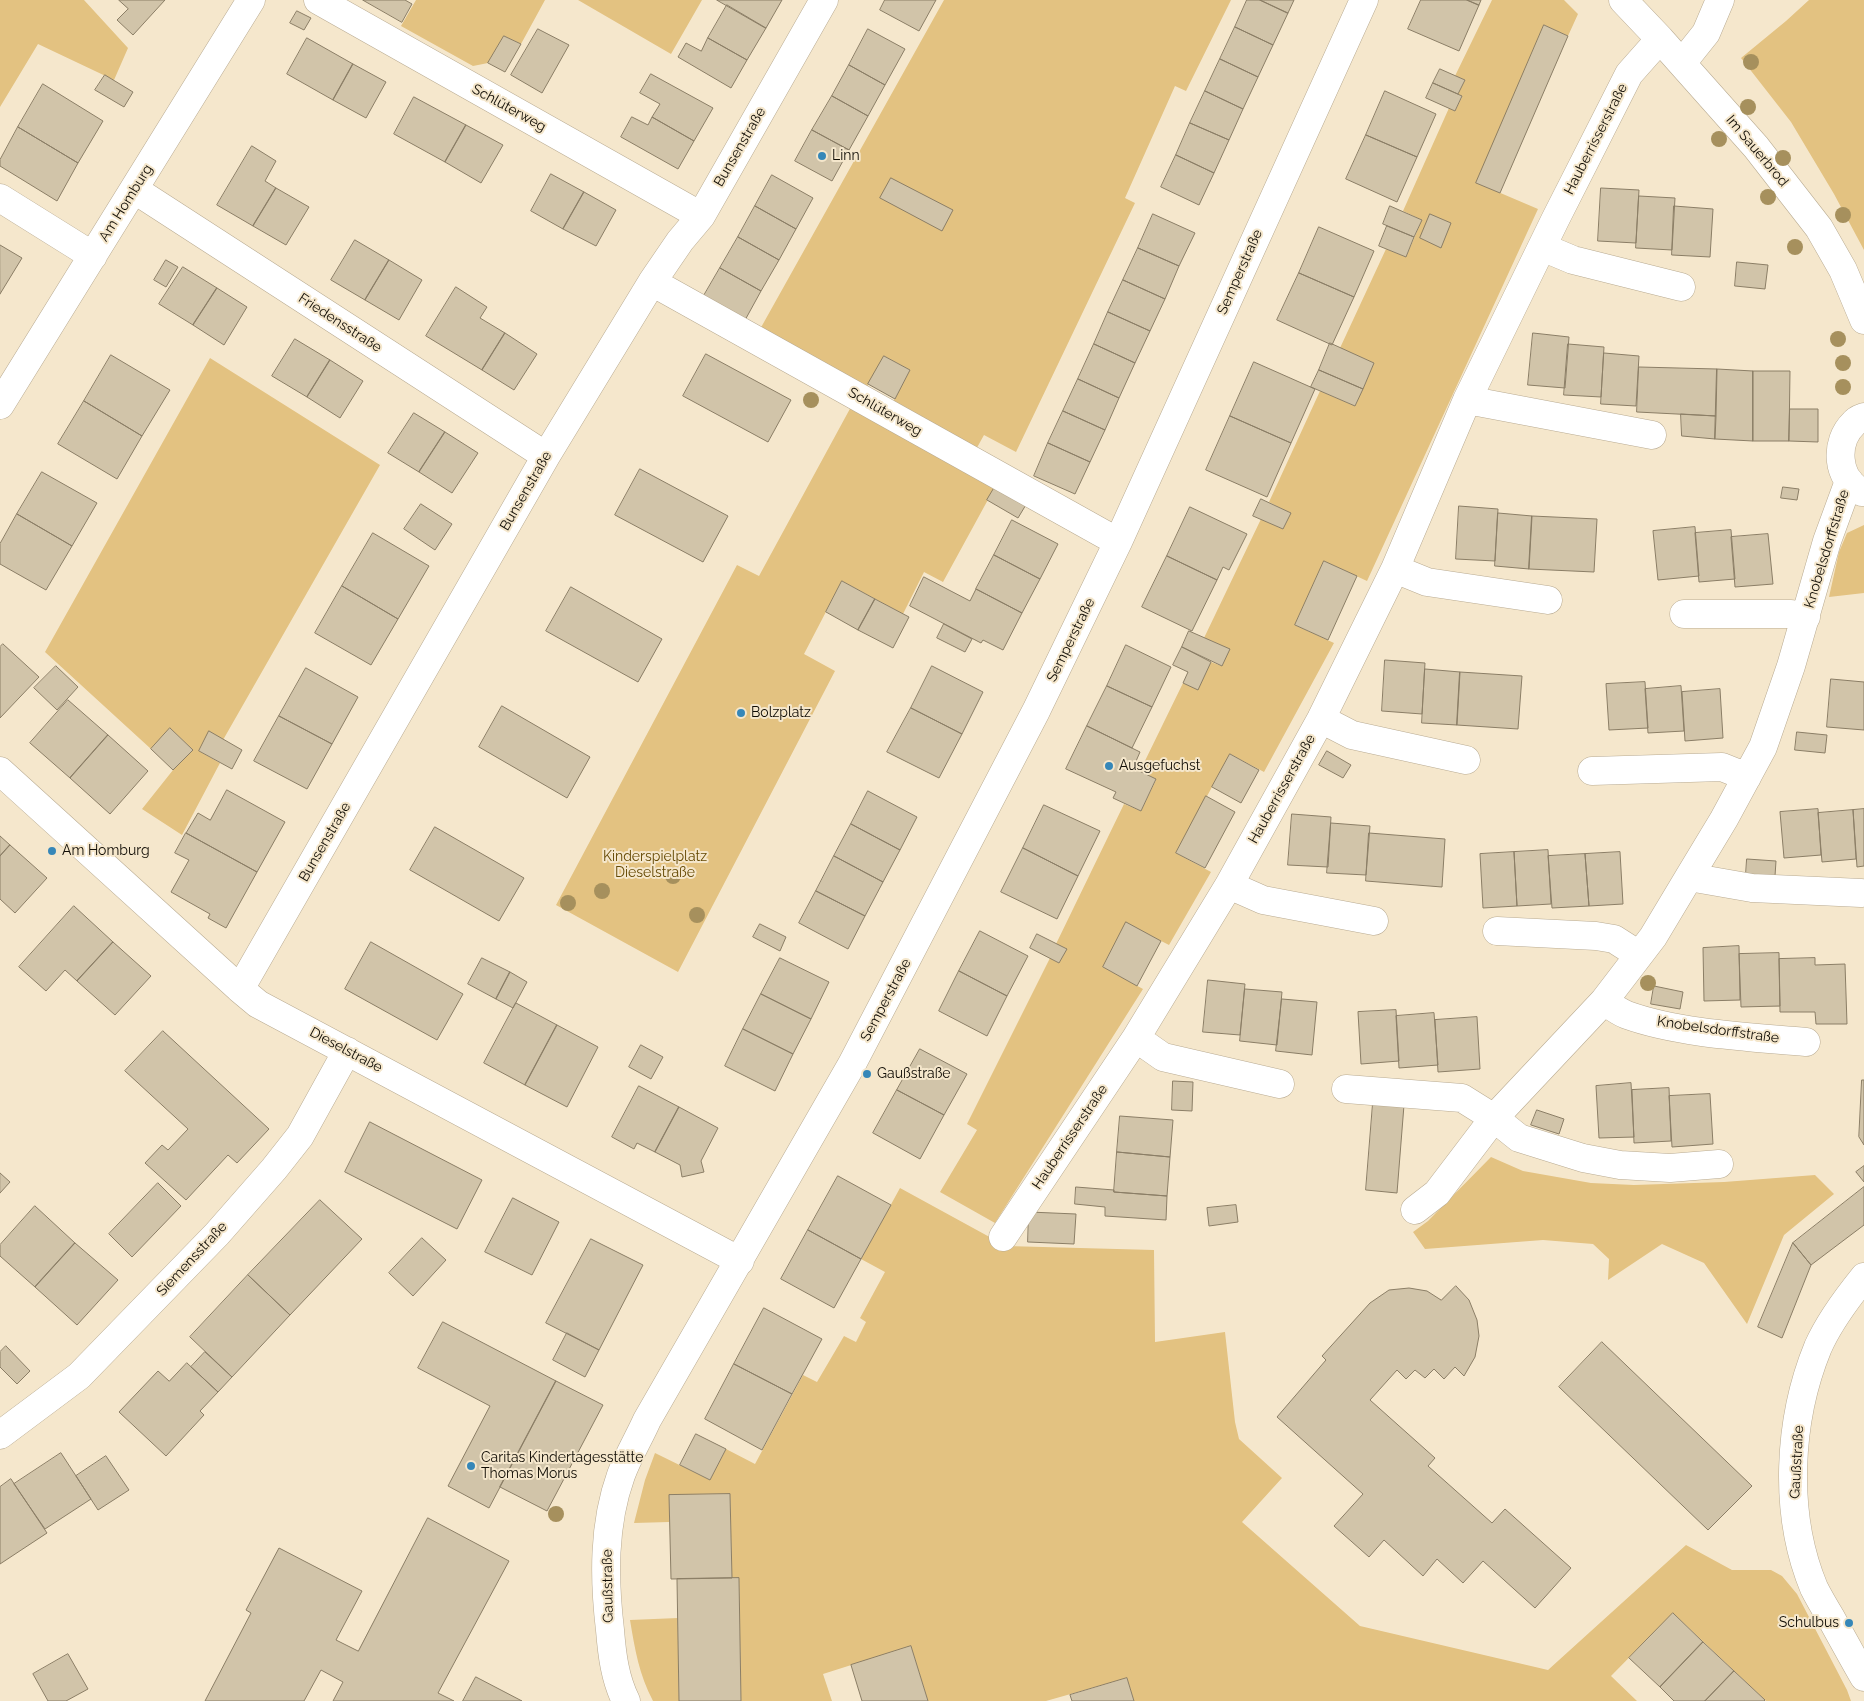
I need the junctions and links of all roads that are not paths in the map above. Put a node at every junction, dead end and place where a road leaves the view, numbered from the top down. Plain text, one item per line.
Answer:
1 (318, 0) edge
2 (824, 0) edge
3 (1364, 0) edge
4 (1623, 0) edge
5 (1720, 0) edge
6 (249, 1) edge
7 (1660, 39) junction
8 (1682, 63) junction
9 (135, 190) junction
10 (0, 198) edge
11 (701, 216) junction
12 (1542, 246) junction
13 (93, 256) junction
14 (652, 282) junction
15 (1681, 287) dead end
16 (1864, 320) edge
17 (1468, 400) junction
18 (0, 405) edge
19 (1864, 416) edge
20 (1652, 436) dead end
21 (546, 456) junction
22 (1856, 487) edge
23 (1118, 542) junction
24 (1395, 569) junction
25 (1548, 600) dead end
26 (1684, 614) dead end
27 (1806, 617) junction
28 (1321, 719) junction
29 (1466, 760) dead end
30 (0, 771) edge
31 (1592, 771) dead end
32 (1747, 777) junction
33 (1689, 878) junction
34 (1230, 885) junction
35 (1861, 893) dead end
36 (1374, 921) dead end
37 (1497, 931) dead end
38 (1639, 955) junction
39 (240, 990) junction
40 (1604, 1002) junction
41 (1136, 1038) junction
42 (1806, 1042) dead end
43 (347, 1051) junction
44 (1280, 1084) dead end
45 (1346, 1089) dead end
46 (1494, 1118) junction
47 (1719, 1164) dead end
48 (1415, 1210) dead end
49 (1003, 1236) dead end
50 (740, 1261) junction
51 (1864, 1277) edge
52 (0, 1435) edge
53 (1864, 1677) edge
54 (626, 1701) edge

1 - 11 street, Schlüterweg
2 - 11 street, Bunsenstraße
3 - 23 street, Semperstraße
4 - 7 street, Im Sauerbrod
5 - 8 street
6 - 9 street, Am Homburg
7 - 8 street, Im Sauerbrod
7 - 12 street, Hauberrisserstraße
8 - 16 street, Im Sauerbrod
9 - 13 street, Am Homburg
9 - 21 street, Friedensstraße
10 - 13 street
11 - 14 street, Bunsenstraße
12 - 15 street
12 - 17 street, Hauberrisserstraße
13 - 18 street, Am Homburg
14 - 21 street, Bunsenstraße
14 - 23 street, Schlüterweg
17 - 20 street
17 - 24 street, Hauberrisserstraße
19 - 22 street
21 - 39 street, Bunsenstraße
22 - 27 street, Knobelsdorffstraße
23 - 50 street, Semperstraße
24 - 25 street
24 - 28 street, Hauberrisserstraße
26 - 27 street, Knobelsdorffstraße
27 - 32 street, Knobelsdorffstraße
28 - 29 street, Hauberrisserstraße
28 - 34 street, Hauberrisserstraße
30 - 39 street, Dieselstraße
31 - 32 street
32 - 33 street, Knobelsdorffstraße
33 - 35 street
33 - 38 street, Knobelsdorffstraße
34 - 36 street
34 - 41 street, Hauberrisserstraße
37 - 38 street
38 - 40 street, Knobelsdorffstraße
39 - 43 street, Dieselstraße
40 - 42 street, Knobelsdorffstraße
40 - 46 street, Knobelsdorffstraße
41 - 44 street
41 - 49 street, Hauberrisserstraße
43 - 50 street, Dieselstraße
43 - 52 street, Siemensstraße
45 - 46 street
46 - 47 street
46 - 48 street, Knobelsdorffstraße
50 - 54 street, Gaußstraße
51 - 53 street, Gaußstraße

